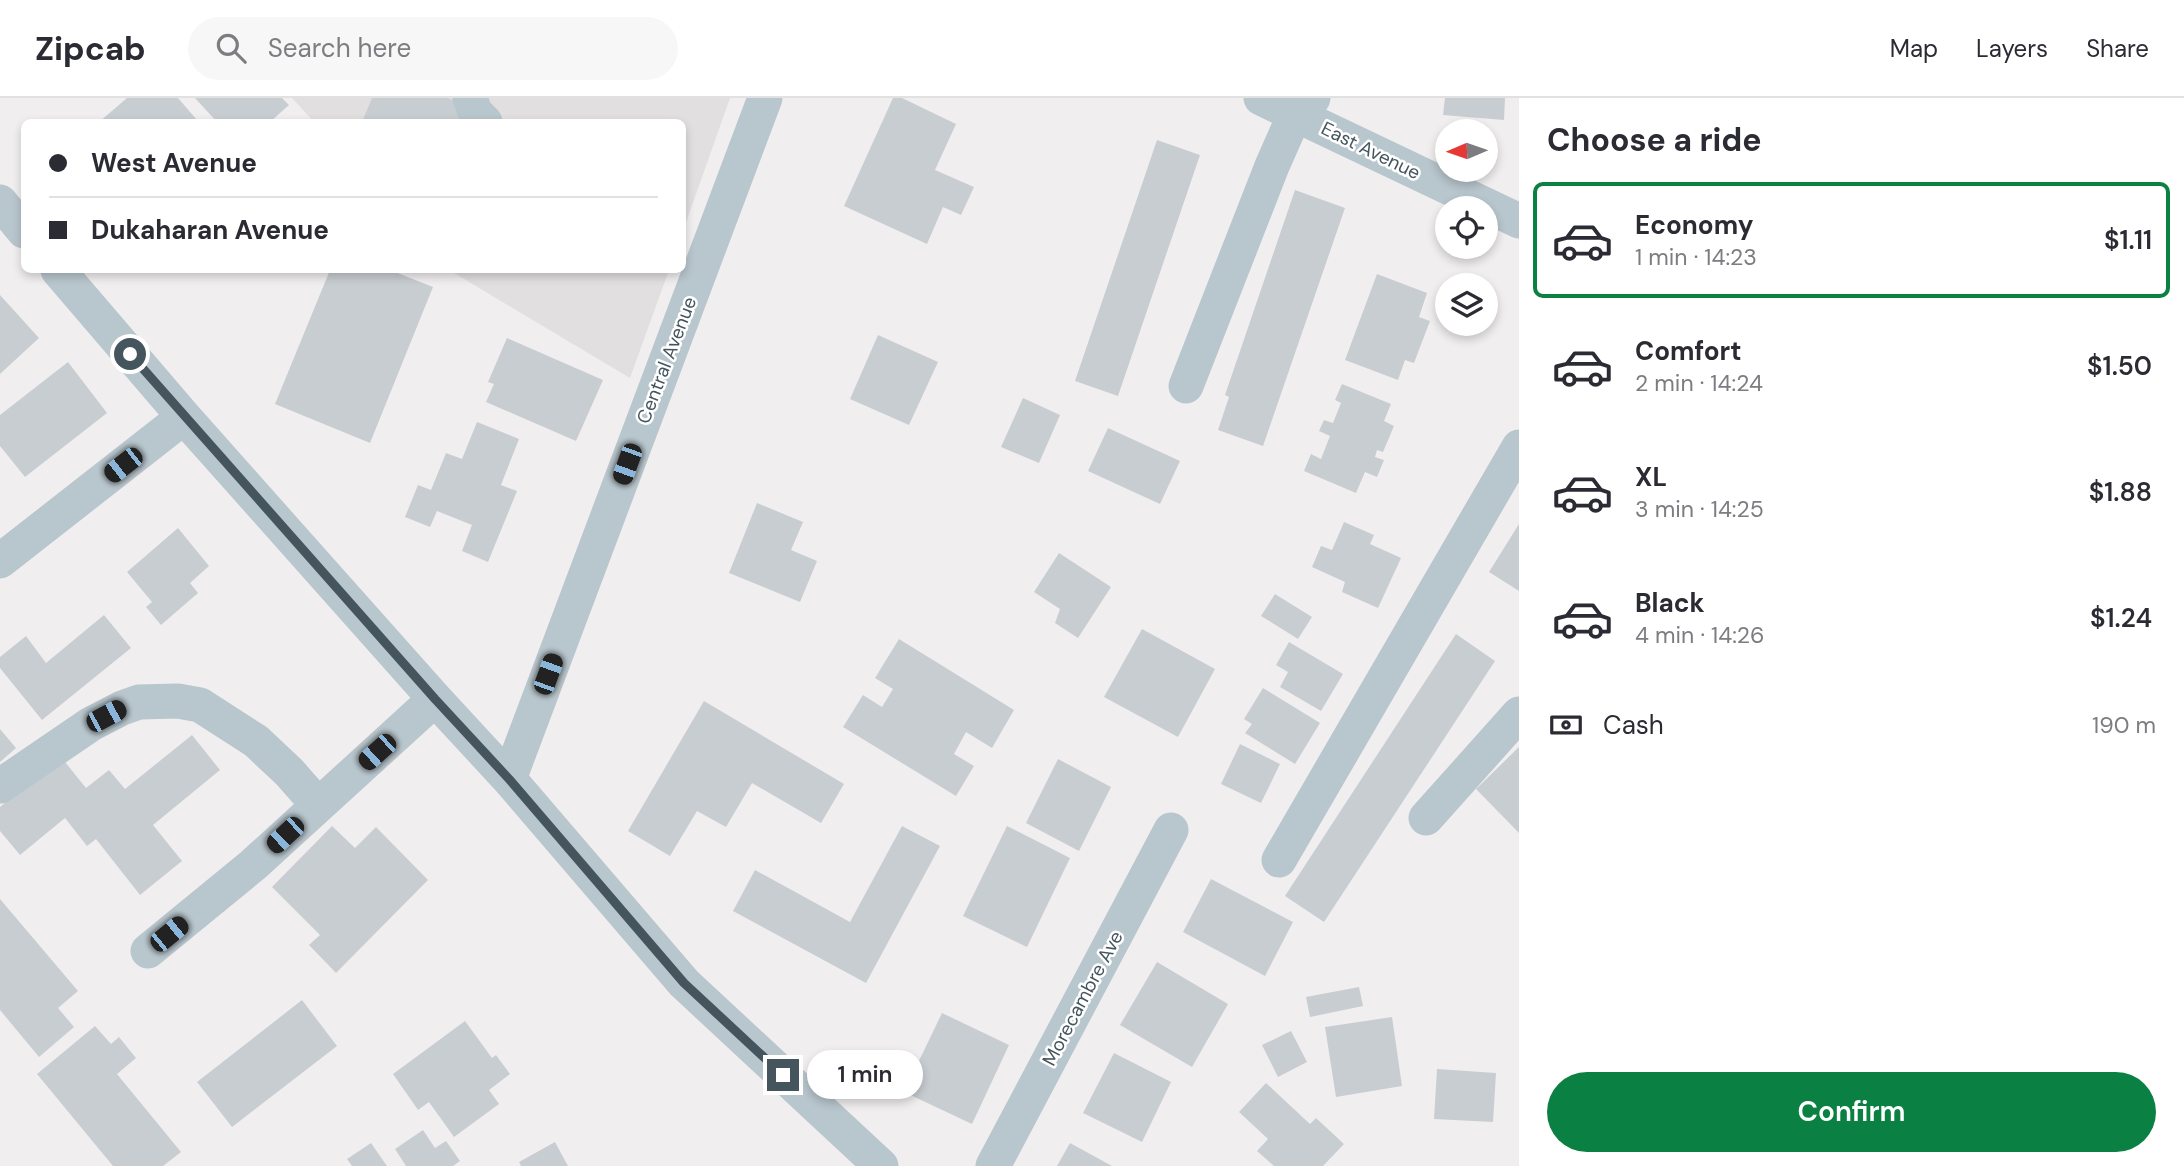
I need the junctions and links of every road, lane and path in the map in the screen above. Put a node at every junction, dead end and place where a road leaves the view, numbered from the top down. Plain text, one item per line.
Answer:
1 (765, 98) edge
2 (1261, 98) edge
3 (1304, 106) edge
4 (0, 202) edge
5 (1519, 221) edge
6 (21, 226) edge
7 (61, 273) edge
8 (1186, 386) dead end
9 (184, 417) junction
10 (1519, 447) edge
11 (0, 561) edge
12 (435, 699) junction
13 (1519, 714) edge
14 (509, 779) junction
15 (0, 786) edge
16 (317, 805) junction
17 (1426, 818) dead end
18 (1171, 830) dead end
19 (1279, 860) dead end
20 (148, 951) dead end
21 (881, 1166) edge
22 (993, 1166) edge

1 - 14 street, Central Avenue
2 - 3 street, East Avenue
3 - 5 street, East Avenue
3 - 8 street
4 - 6 street
7 - 9 street
9 - 11 street
9 - 12 street
10 - 19 street
12 - 14 street
12 - 16 street
13 - 17 street
14 - 21 street
15 - 16 street
16 - 20 street
18 - 22 street, Morecambre Ave

